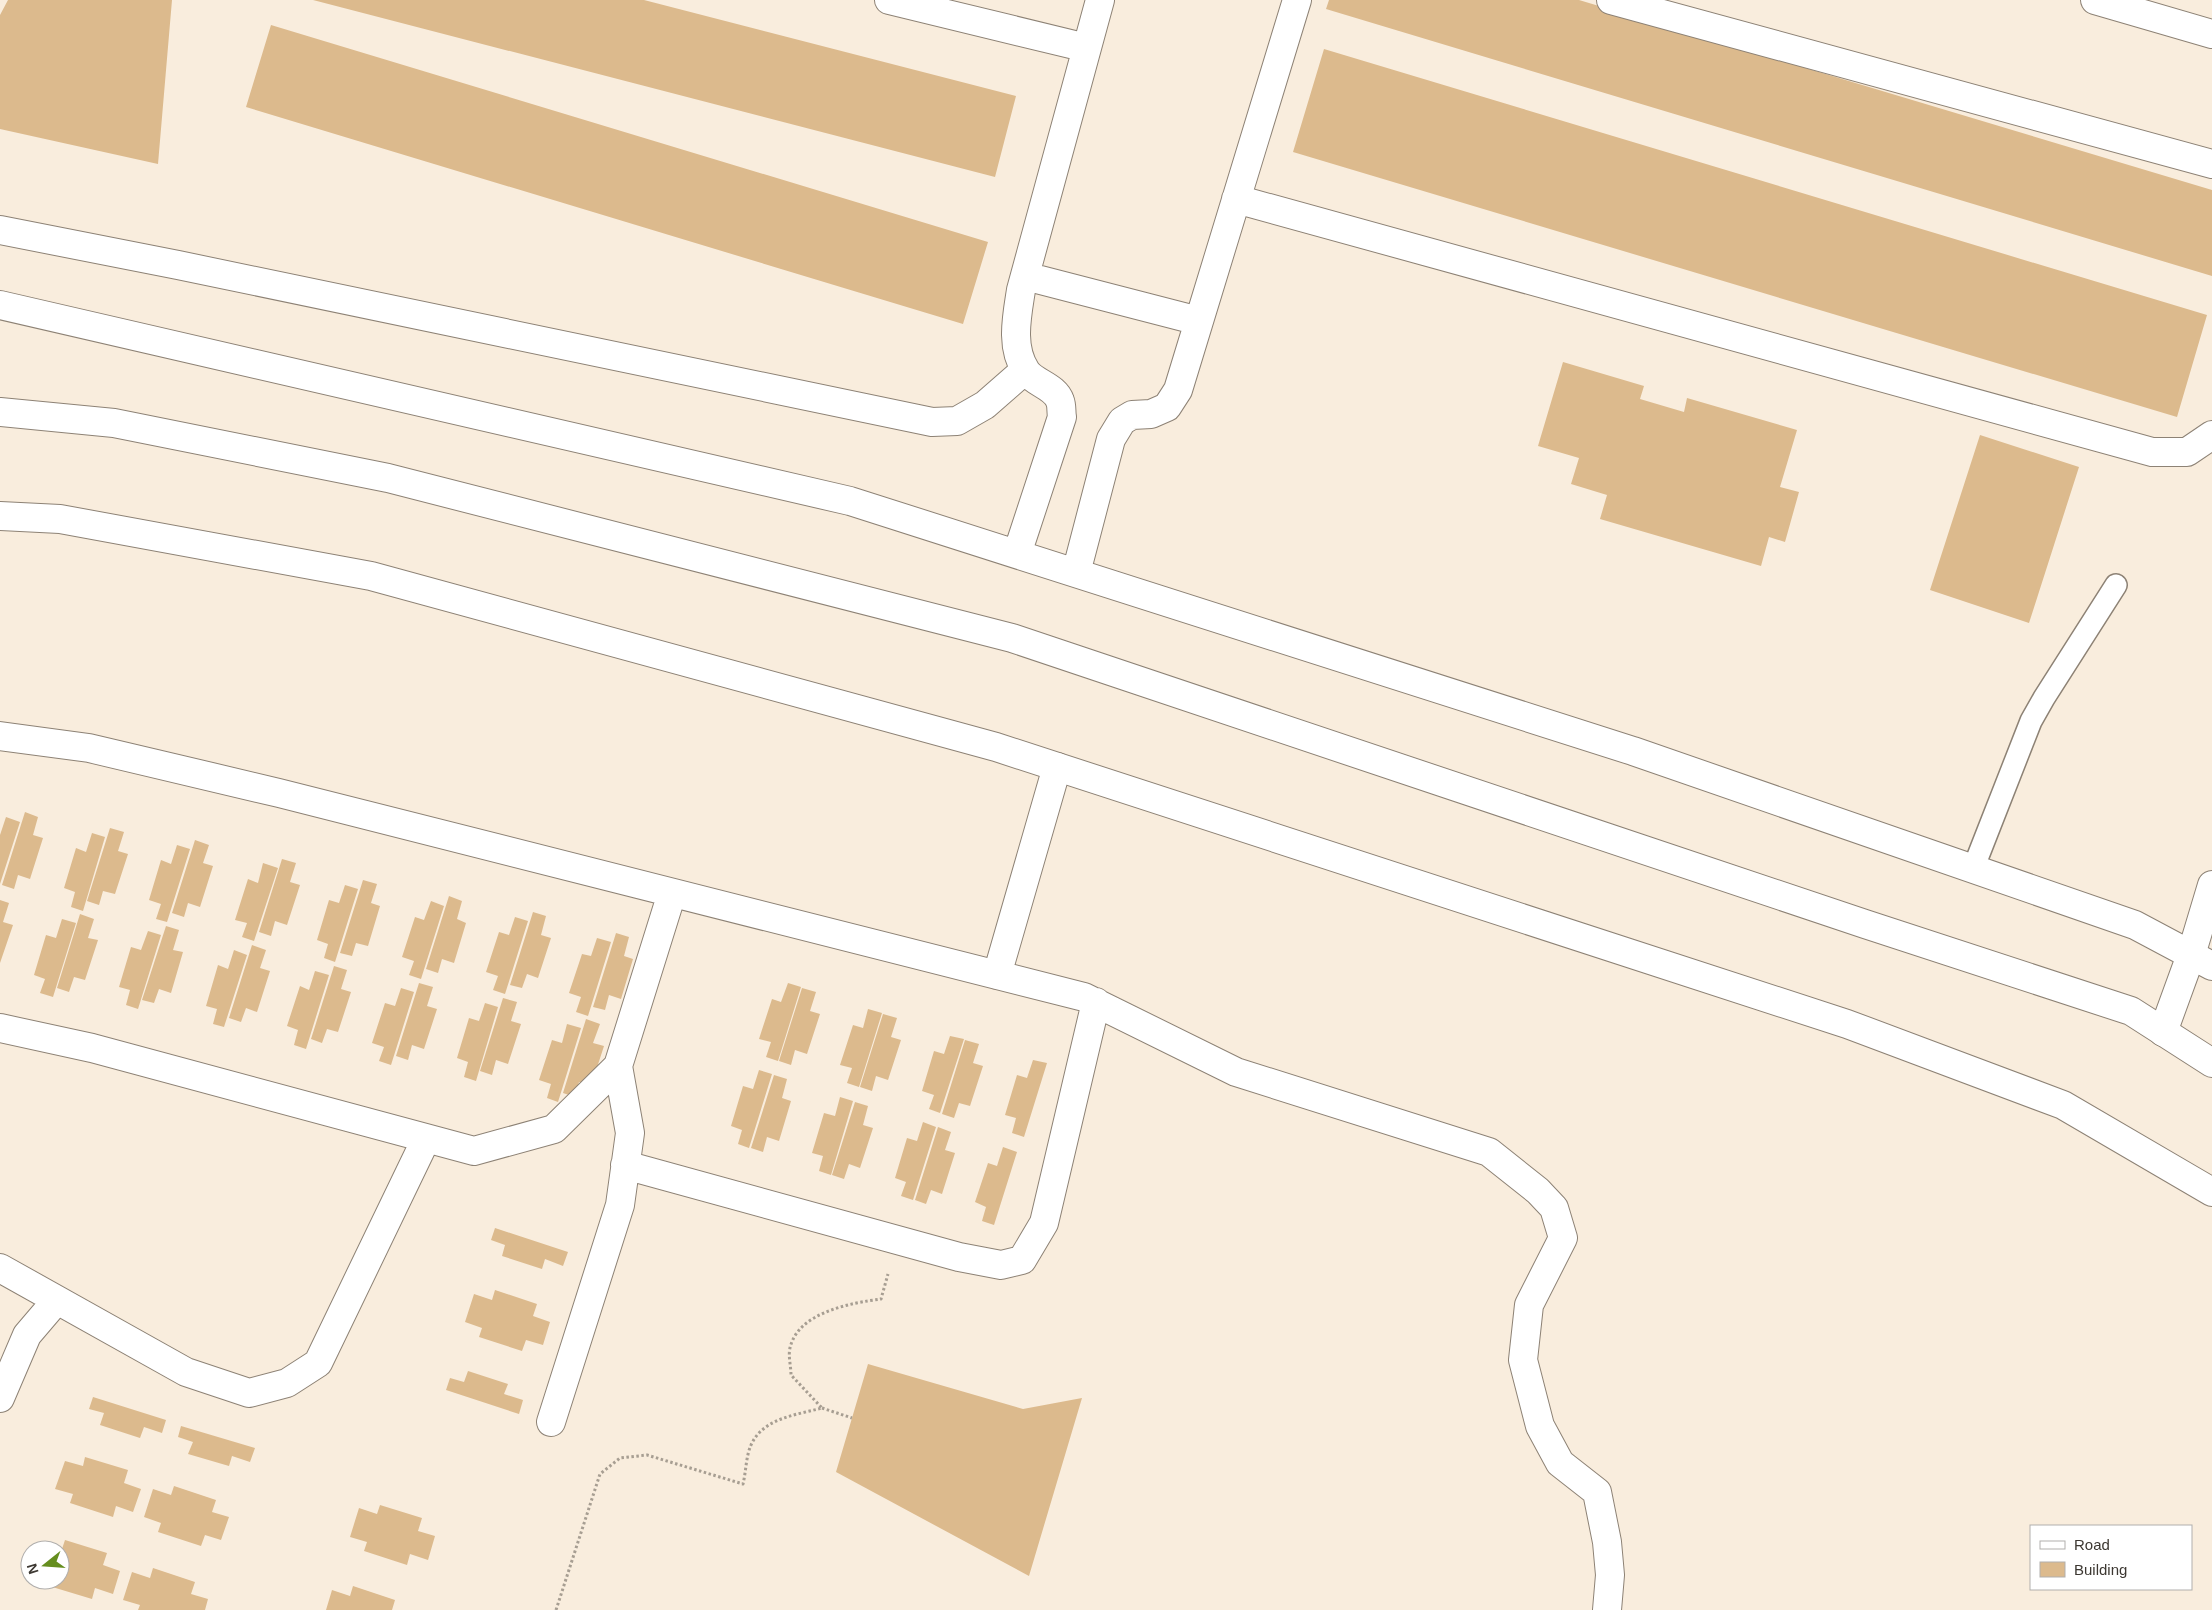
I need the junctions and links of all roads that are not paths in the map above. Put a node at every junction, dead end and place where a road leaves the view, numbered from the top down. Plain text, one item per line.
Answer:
1 (889, 0) edge
2 (1100, 0) edge
3 (1297, 0) edge
4 (1610, 0) edge
5 (2095, 0) edge
6 (2212, 34) edge
7 (1087, 48) junction
8 (2212, 164) edge
9 (1236, 199) junction
10 (0, 230) edge
11 (1025, 276) junction
12 (0, 306) edge
13 (1199, 321) junction
14 (1026, 370) junction
15 (0, 412) edge
16 (2212, 435) edge
17 (0, 516) edge
18 (1017, 554) junction
19 (1076, 573) junction
20 (2116, 585) dead end
21 (0, 736) edge
22 (1057, 767) junction
23 (1972, 869) junction
24 (2212, 885) edge
25 (672, 893) junction
26 (2202, 961) edge
27 (997, 975) junction
28 (1096, 1002) junction
29 (0, 1028) edge
30 (2163, 1032) junction
31 (2212, 1063) edge
32 (618, 1066) junction
33 (426, 1139) junction
34 (625, 1165) junction
35 (2212, 1192) edge
36 (0, 1268) edge
37 (56, 1301) junction
38 (0, 1398) edge
39 (551, 1422) dead end
40 (1608, 1610) edge

1 - 7 street
2 - 7 street
3 - 9 street
4 - 8 street
5 - 6 street
7 - 11 street
9 - 13 street
9 - 16 street
10 - 14 street
11 - 13 street
11 - 14 street
12 - 18 street
13 - 19 street
14 - 18 street
15 - 30 street
17 - 22 street
18 - 19 street
19 - 23 street
20 - 23 lane
21 - 25 street
22 - 27 street
22 - 35 street
23 - 26 street
24 - 26 street
25 - 27 street
25 - 32 street
26 - 30 street
27 - 28 street
28 - 34 street
28 - 40 street
29 - 33 street
30 - 31 street
32 - 33 street
32 - 34 street
33 - 37 street
34 - 39 street
36 - 37 street
37 - 38 street

